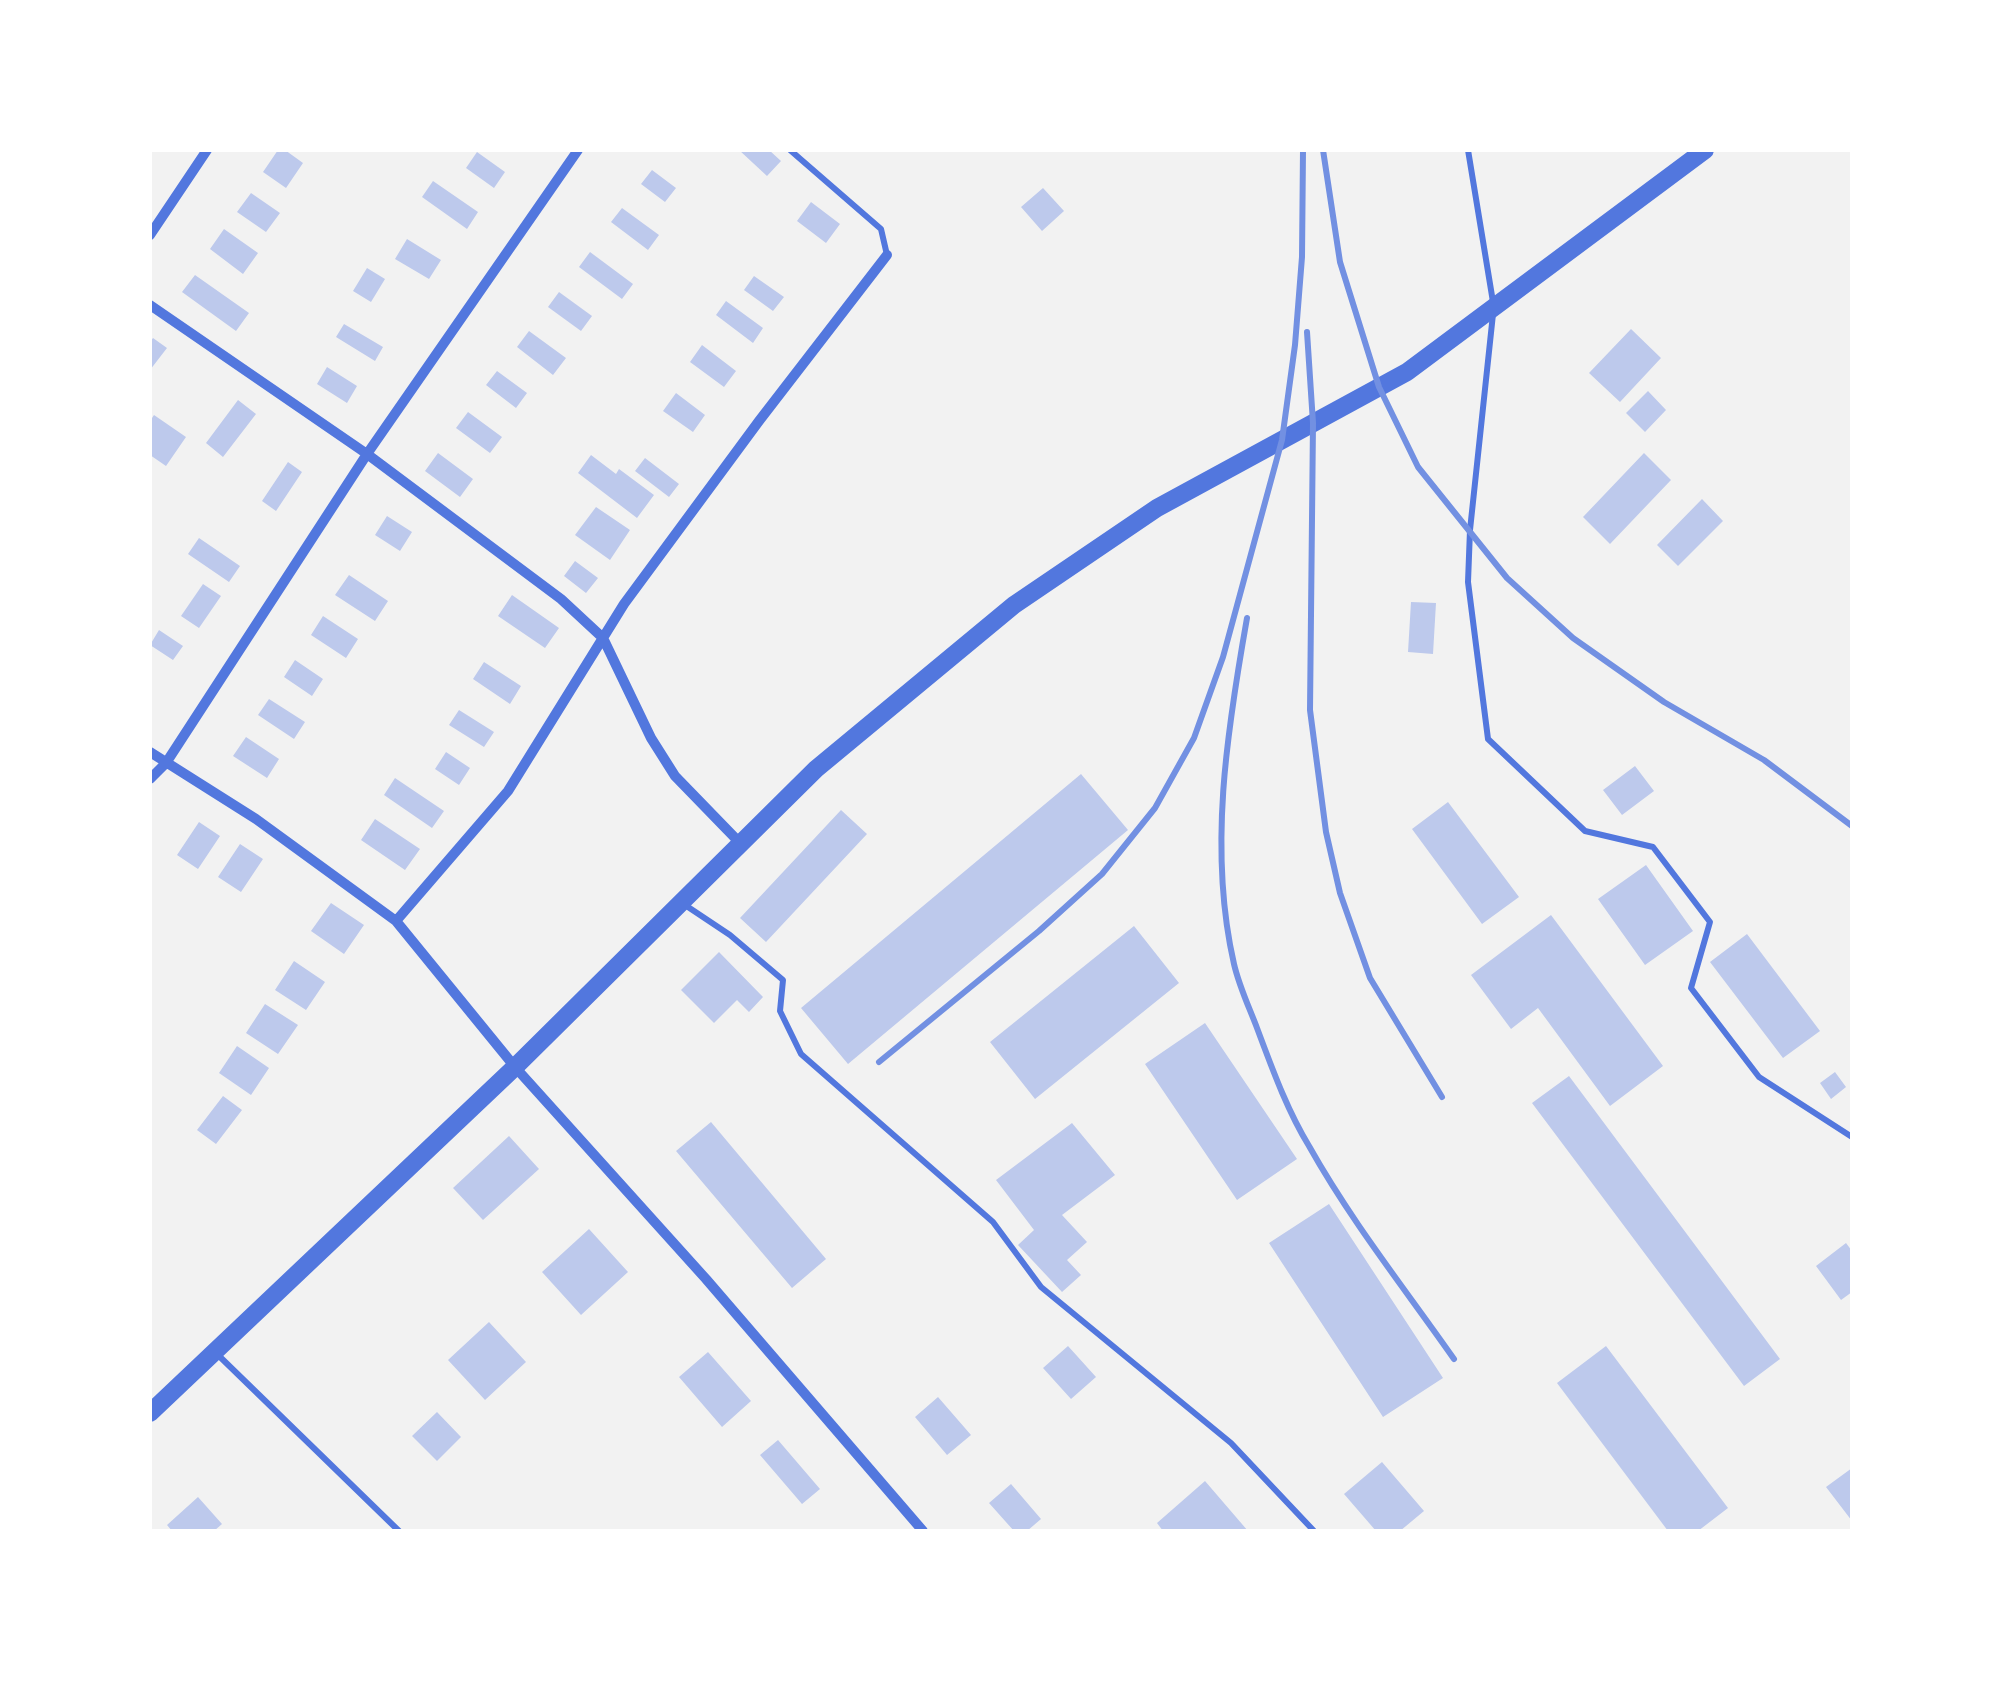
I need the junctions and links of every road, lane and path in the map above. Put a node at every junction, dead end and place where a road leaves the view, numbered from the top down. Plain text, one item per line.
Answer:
1 (207, 150) edge
2 (578, 150) edge
3 (790, 150) edge
4 (1468, 150) edge
5 (1705, 150) edge
6 (150, 235) edge
7 (887, 255) joint
8 (150, 304) edge
9 (1494, 308) junction
10 (367, 454) junction
11 (604, 638) junction
12 (150, 752) edge
13 (166, 763) junction
14 (150, 779) edge
15 (740, 844) junction
16 (682, 902) junction
17 (396, 921) junction
18 (514, 1067) junction
19 (1852, 1137) edge
20 (213, 1350) junction
21 (150, 1412) edge
22 (399, 1531) edge
23 (923, 1531) edge
24 (1314, 1531) edge

1 - 6 street
2 - 10 street
3 - 7 lane
4 - 9 lane
5 - 9 street
7 - 11 street
8 - 10 street
9 - 15 street
9 - 19 lane
10 - 11 street
10 - 13 street
11 - 15 street
11 - 17 street
12 - 13 street
13 - 14 street
13 - 17 street
15 - 16 street
16 - 18 street
16 - 24 lane
17 - 18 street
18 - 20 street
18 - 23 street
20 - 21 street
20 - 22 lane

